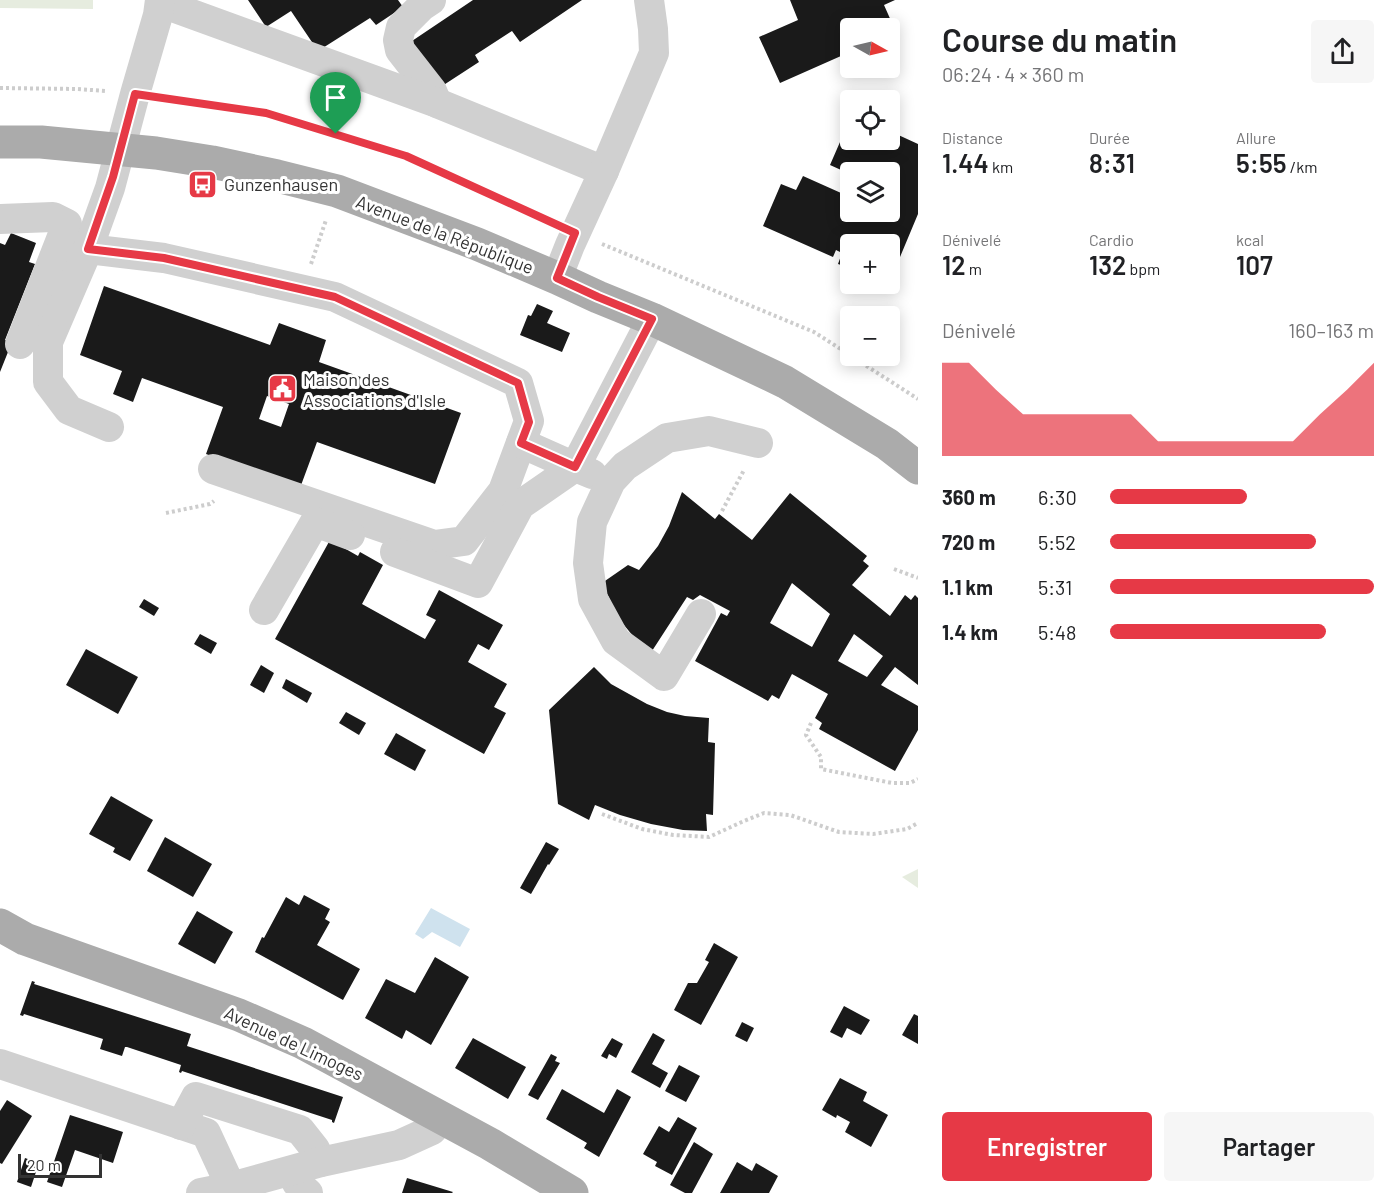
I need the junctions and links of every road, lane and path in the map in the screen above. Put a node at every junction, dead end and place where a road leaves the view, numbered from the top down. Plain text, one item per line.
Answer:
1 (649, 0) edge
2 (424, 2) edge
3 (172, 6) edge
4 (0, 88) edge
5 (135, 94) junction
6 (436, 103) junction
7 (0, 142) edge
8 (121, 149) junction
9 (604, 171) junction
10 (337, 191) junction
11 (0, 219) edge
12 (575, 233) junction
13 (88, 249) junction
14 (557, 278) junction
15 (301, 290) junction
16 (652, 319) junction
17 (20, 344) dead end
18 (840, 349) edge
19 (867, 366) edge
20 (918, 399) edge
21 (109, 427) dead end
22 (521, 443) junction
23 (758, 443) joint
24 (575, 467) junction
25 (918, 468) edge
26 (226, 473) joint
27 (611, 481) junction
28 (722, 511) dead end
29 (166, 513) dead end
30 (894, 569) dead end
31 (918, 578) edge
32 (264, 610) dead end
33 (701, 614) dead end
34 (811, 723) dead end
35 (918, 779) edge
36 (602, 814) dead end
37 (918, 823) edge
38 (0, 925) edge
39 (0, 1064) edge
40 (441, 1119) junction
41 (181, 1125) junction
42 (321, 1162) junction
43 (299, 1182) edge
44 (231, 1187) junction
45 (201, 1193) edge
46 (572, 1193) edge

1 - 9 street
2 - 6 street
3 - 5 street
3 - 6 street
4 - 5 path
5 - 8 street
5 - 12 path
6 - 9 street
7 - 8 main road, Avenue de la République
8 - 10 main road, Avenue de la République
8 - 13 street
9 - 12 street
10 - 14 main road, Avenue de la République
10 - 15 path
11 - 17 street
12 - 14 street
12 - 18 path
13 - 15 street
13 - 21 street
14 - 16 main road, Avenue de la République
15 - 22 street
16 - 24 street
16 - 25 main road, Avenue de la République
19 - 20 path
22 - 24 street
22 - 26 street
23 - 27 street
23 - 28 path
24 - 27 street
24 - 32 street
26 - 29 path
27 - 33 street
30 - 31 path
34 - 35 path
36 - 37 path
38 - 40 main road, Avenue de Limoges
39 - 41 street
40 - 42 street
40 - 46 main road, Avenue de Limoges
41 - 42 street
41 - 44 street
42 - 43 street
43 - 44 street
44 - 45 street

